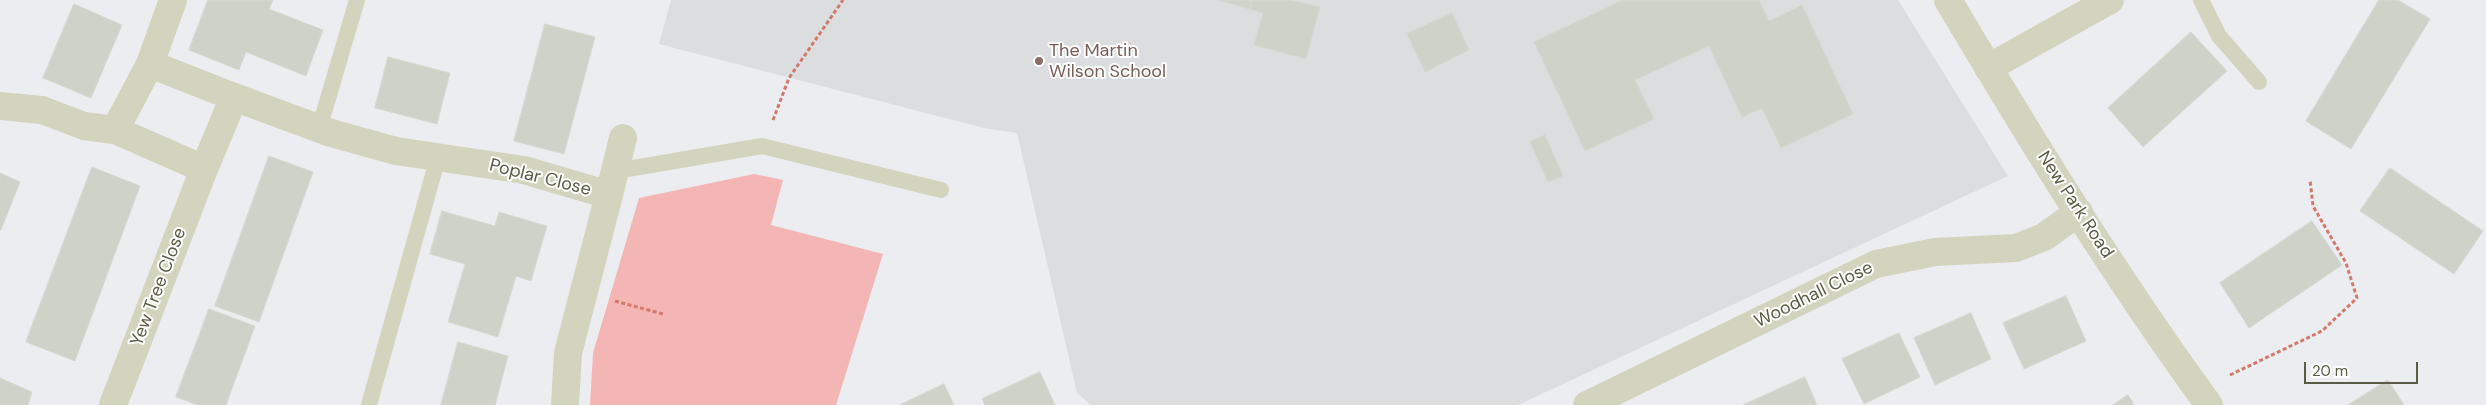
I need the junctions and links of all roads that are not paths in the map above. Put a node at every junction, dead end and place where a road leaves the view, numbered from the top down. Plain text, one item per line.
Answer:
1 (173, 0) edge
2 (357, 0) edge
3 (1948, 0) edge
4 (2110, 0) edge
5 (2201, 0) edge
6 (150, 64) junction
7 (1988, 68) junction
8 (2259, 82) dead end
9 (234, 97) junction
10 (0, 106) edge
11 (320, 129) junction
12 (115, 130) junction
13 (623, 138) dead end
14 (438, 157) junction
15 (204, 169) junction
16 (613, 183) junction
17 (941, 190) dead end
18 (2079, 212) junction
19 (2203, 398) edge
20 (113, 405) edge
21 (369, 405) edge
22 (565, 405) edge
23 (1587, 405) edge

1 - 6 street
2 - 11 lane
3 - 7 street, New Park Road
4 - 7 street
5 - 8 lane
6 - 9 street
6 - 12 street
7 - 18 street, New Park Road
9 - 11 street, Poplar Close
9 - 15 street, Yew Tree Close
10 - 12 street
11 - 14 street, Poplar Close
12 - 15 street
13 - 16 street
14 - 16 street, Poplar Close
14 - 21 lane
15 - 20 street, Yew Tree Close
16 - 17 lane
16 - 22 street, Poplar Close
18 - 19 street, New Park Road
18 - 23 street, Woodhall Close

